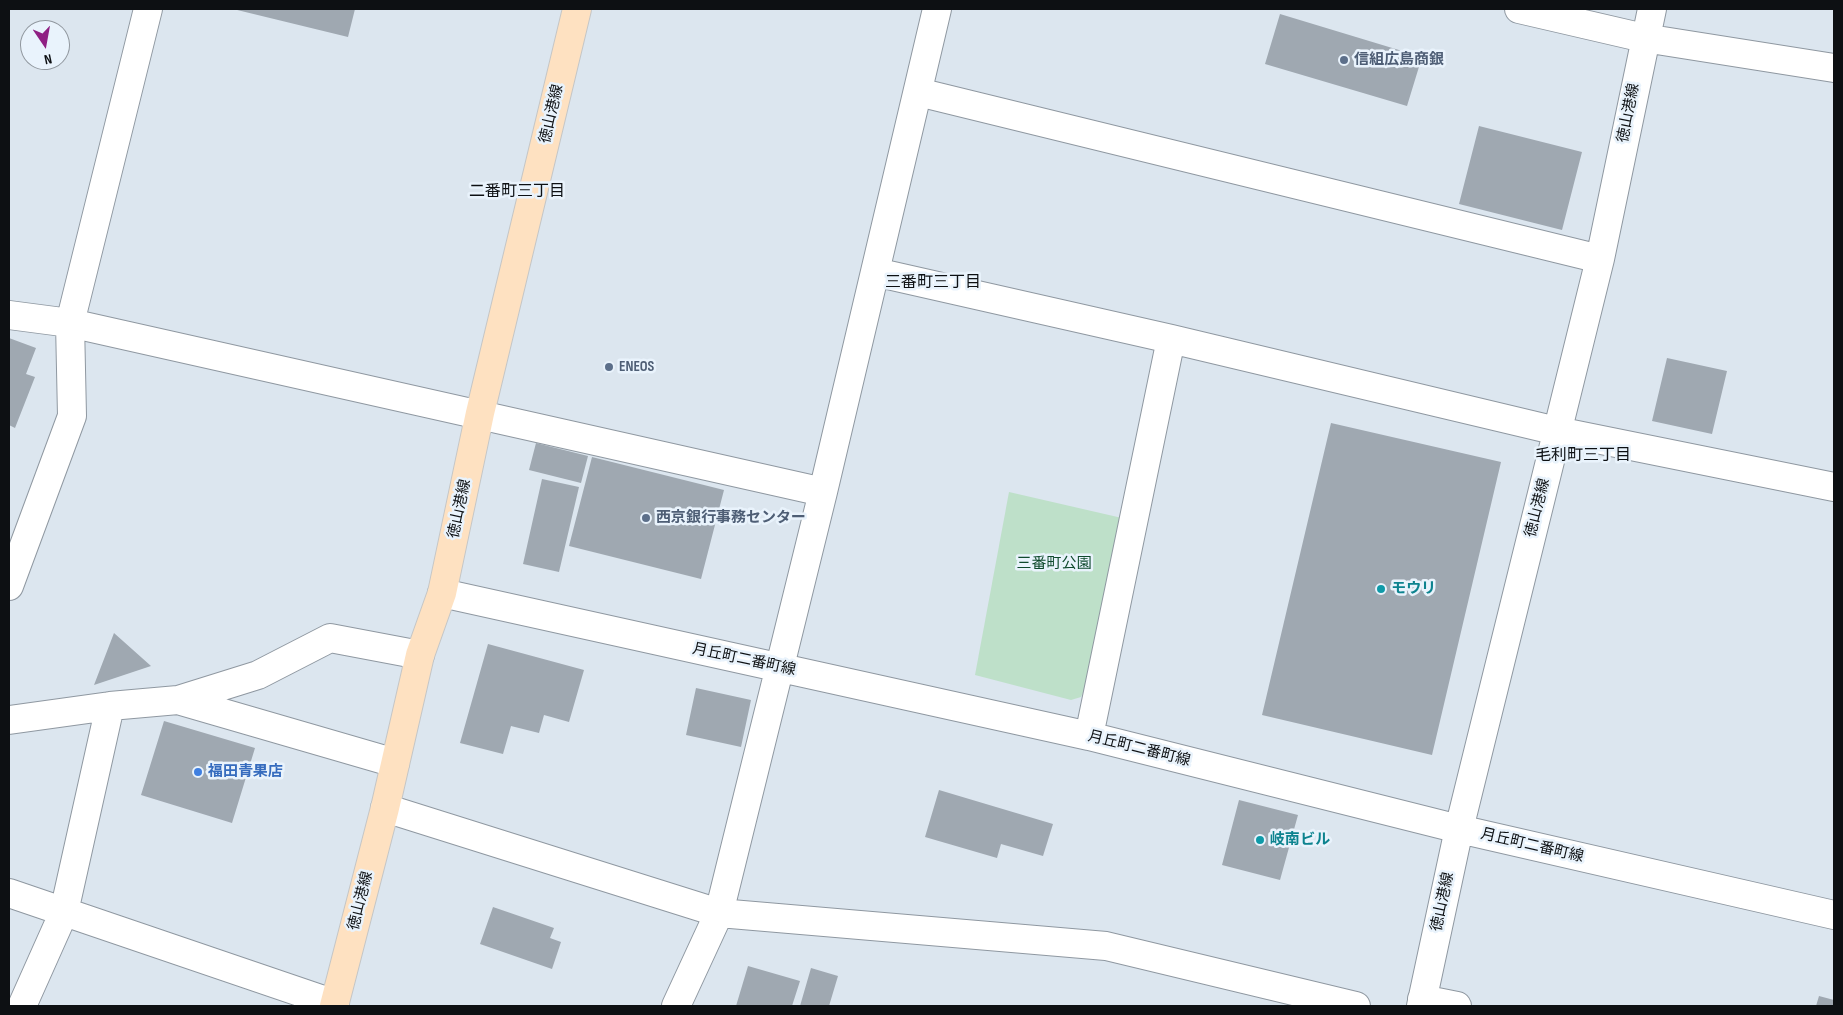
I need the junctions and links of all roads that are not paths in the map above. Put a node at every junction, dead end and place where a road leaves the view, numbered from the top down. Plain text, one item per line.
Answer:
1 (148, 9) edge
2 (577, 9) edge
3 (937, 9) edge
4 (1519, 9) edge
5 (1652, 9) edge
6 (1644, 38) junction
7 (1834, 68) edge
8 (918, 92) junction
9 (1600, 259) junction
10 (875, 272) junction
11 (9, 315) edge
12 (70, 322) junction
13 (1171, 339) junction
14 (480, 413) junction
15 (1557, 431) junction
16 (1834, 487) edge
17 (823, 492) junction
18 (9, 586) edge
19 (442, 593) junction
20 (420, 655) junction
21 (778, 667) junction
22 (178, 700) junction
23 (110, 706) junction
24 (9, 720) edge
25 (1089, 736) junction
26 (395, 762) junction
27 (384, 808) junction
28 (1459, 829) junction
29 (9, 893) edge
30 (64, 912) junction
31 (719, 913) junction
32 (1834, 915) edge
33 (1422, 1003) edge
34 (334, 1005) edge
35 (22, 1006) edge
36 (676, 1006) edge
37 (1356, 1006) edge
38 (1457, 1006) edge

1 - 12 street
2 - 14 main road, 徳山港線
3 - 8 street
4 - 6 street
5 - 6 street, 徳山港線
6 - 7 street
6 - 9 street, 徳山港線
8 - 9 street
8 - 10 street
9 - 15 street, 徳山港線
10 - 13 street
10 - 17 street
11 - 12 street
12 - 14 street
12 - 18 street
13 - 15 street
13 - 25 street
14 - 17 street
14 - 19 main road, 徳山港線
15 - 16 street
15 - 28 street, 徳山港線
17 - 21 street
19 - 20 main road, 徳山港線
19 - 21 street, 月丘町二番町線
20 - 22 street
20 - 26 main road, 徳山港線
21 - 25 street, 月丘町二番町線
21 - 31 street
22 - 23 street
22 - 26 street
23 - 24 street
23 - 30 street
25 - 28 street, 月丘町二番町線
26 - 27 main road, 徳山港線
27 - 31 street
27 - 34 main road, 徳山港線
28 - 32 street, 月丘町二番町線
28 - 33 street, 徳山港線
29 - 30 street
30 - 34 street
30 - 35 street
31 - 36 street
31 - 37 street
33 - 38 street

